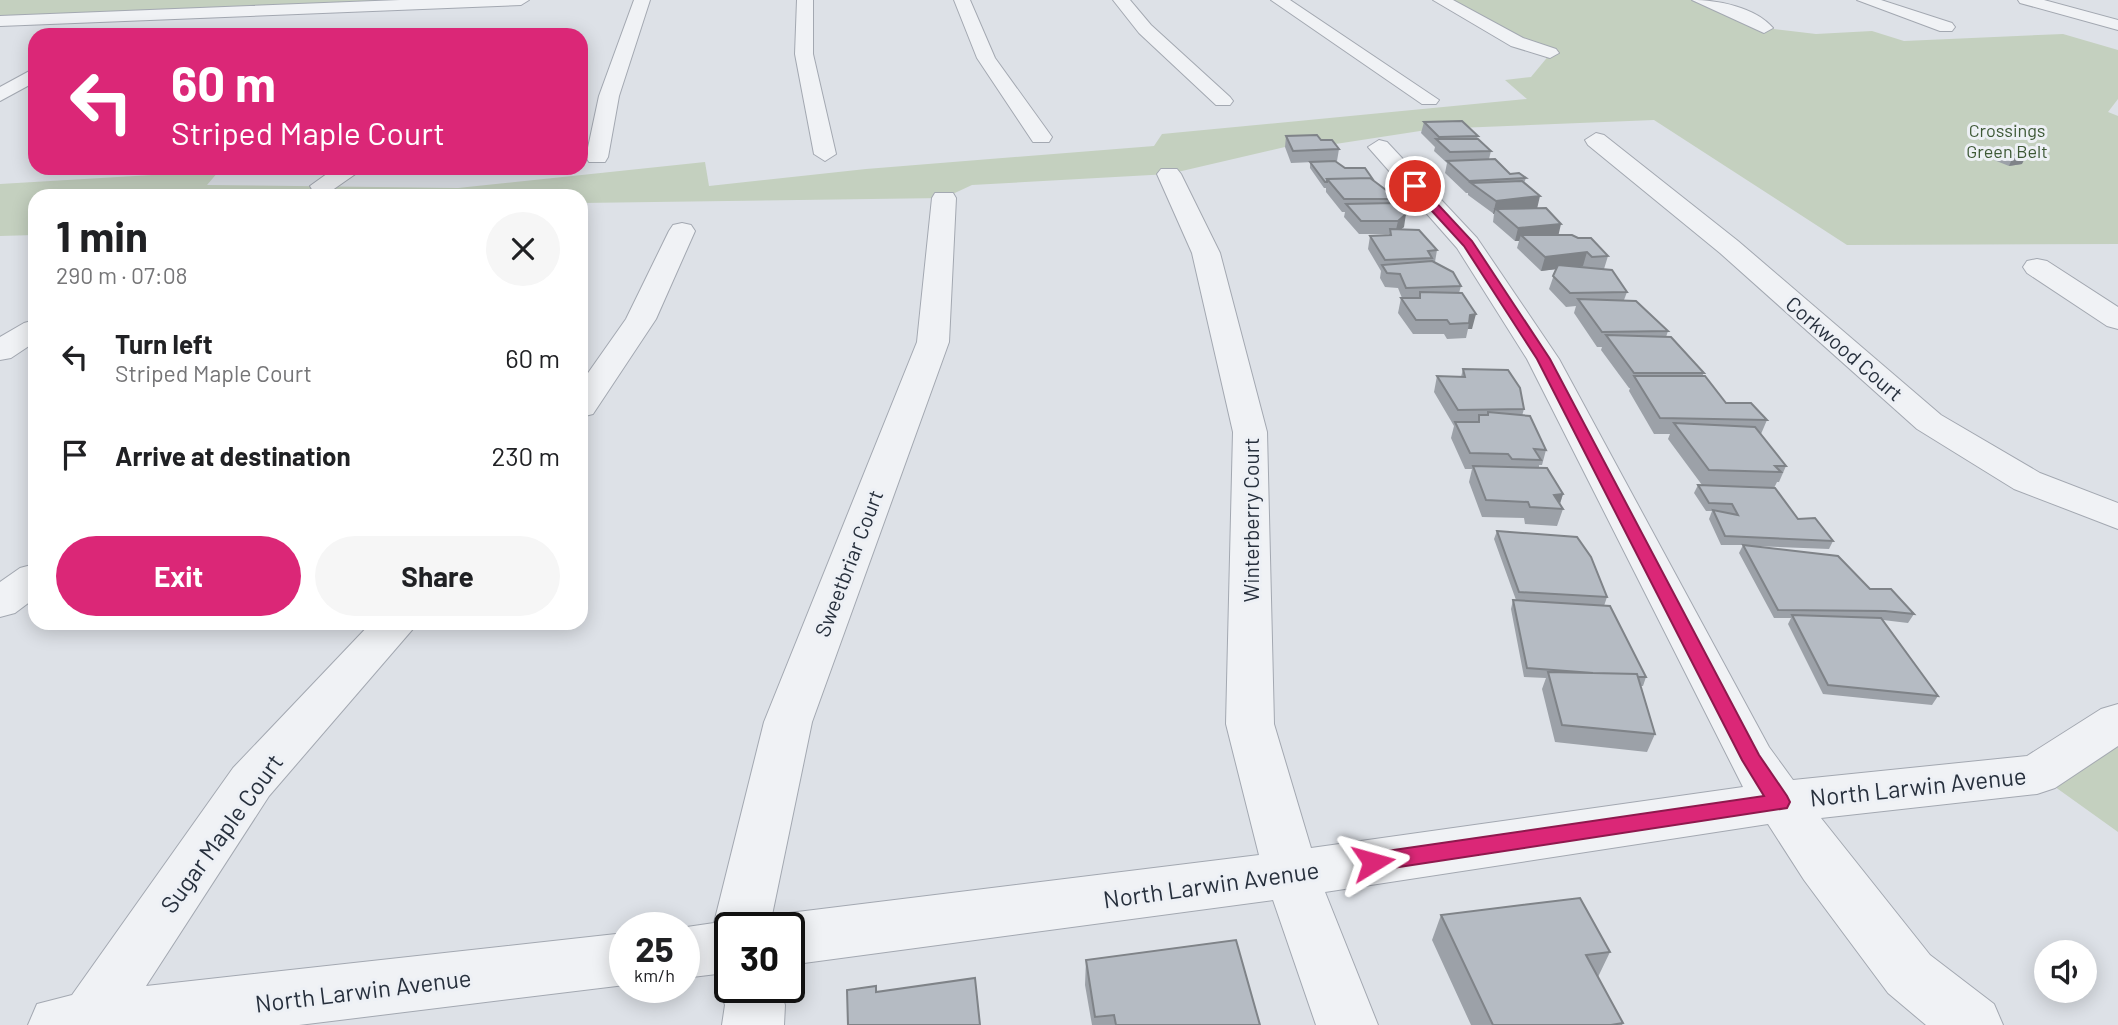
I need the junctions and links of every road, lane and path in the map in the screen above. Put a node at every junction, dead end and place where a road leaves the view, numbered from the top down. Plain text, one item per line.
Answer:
1 (521, 0) edge
2 (642, 0) edge
3 (805, 0) edge
4 (962, 0) edge
5 (1121, 0) edge
6 (1279, 0) edge
7 (1441, 0) edge
8 (1700, 0) edge
9 (1866, 0) edge
10 (2026, 0) edge
11 (486, 2) junction
12 (314, 10) junction
13 (137, 17) junction
14 (472, 18) dead end
15 (0, 21) edge
16 (2118, 25) edge
17 (293, 27) dead end
18 (1946, 27) dead end
19 (117, 28) edge
20 (1765, 28) dead end
21 (1550, 53) dead end
22 (28, 78) edge
23 (0, 95) edge
24 (1429, 100) dead end
25 (1223, 101) dead end
26 (1041, 137) dead end
27 (1596, 140) dead end
28 (1379, 147) dead end
29 (825, 154) dead end
30 (597, 157) dead end
31 (1169, 174) dead end
32 (340, 175) edge
33 (322, 186) dead end
34 (944, 198) dead end
35 (682, 231) dead end
36 (2037, 267) dead end
37 (2118, 320) edge
38 (28, 333) edge
39 (0, 351) edge
40 (588, 397) edge
41 (2118, 517) edge
42 (28, 582) edge
43 (0, 603) edge
44 (390, 630) edge
45 (2118, 722) edge
46 (1779, 802) junction
47 (1292, 874) junction
48 (745, 912) edge
49 (805, 937) edge
50 (609, 961) edge
51 (754, 1003) edge
52 (78, 1024) edge
53 (753, 1025) edge
54 (1347, 1025) edge
55 (1972, 1025) edge

1 - 11 street
2 - 30 street
3 - 29 street
4 - 26 street
5 - 25 street
6 - 24 street
7 - 21 street
8 - 20 street
9 - 18 street
10 - 16 street
11 - 12 street
11 - 14 street
12 - 13 street
12 - 17 street
13 - 15 street
13 - 19 street
22 - 23 street
27 - 41 street, Corkwood Court
28 - 46 street
31 - 47 street, Winterberry Court
32 - 33 street
34 - 48 street, Sweetbriar Court
35 - 40 street
36 - 37 street
38 - 39 street
42 - 43 street
44 - 52 street, Sugar Maple Court
45 - 46 street, North Larwin Avenue
46 - 47 street, North Larwin Avenue
46 - 55 street
47 - 49 street, North Larwin Avenue
47 - 54 street, Winterberry Court
50 - 52 street, North Larwin Avenue
51 - 53 street

